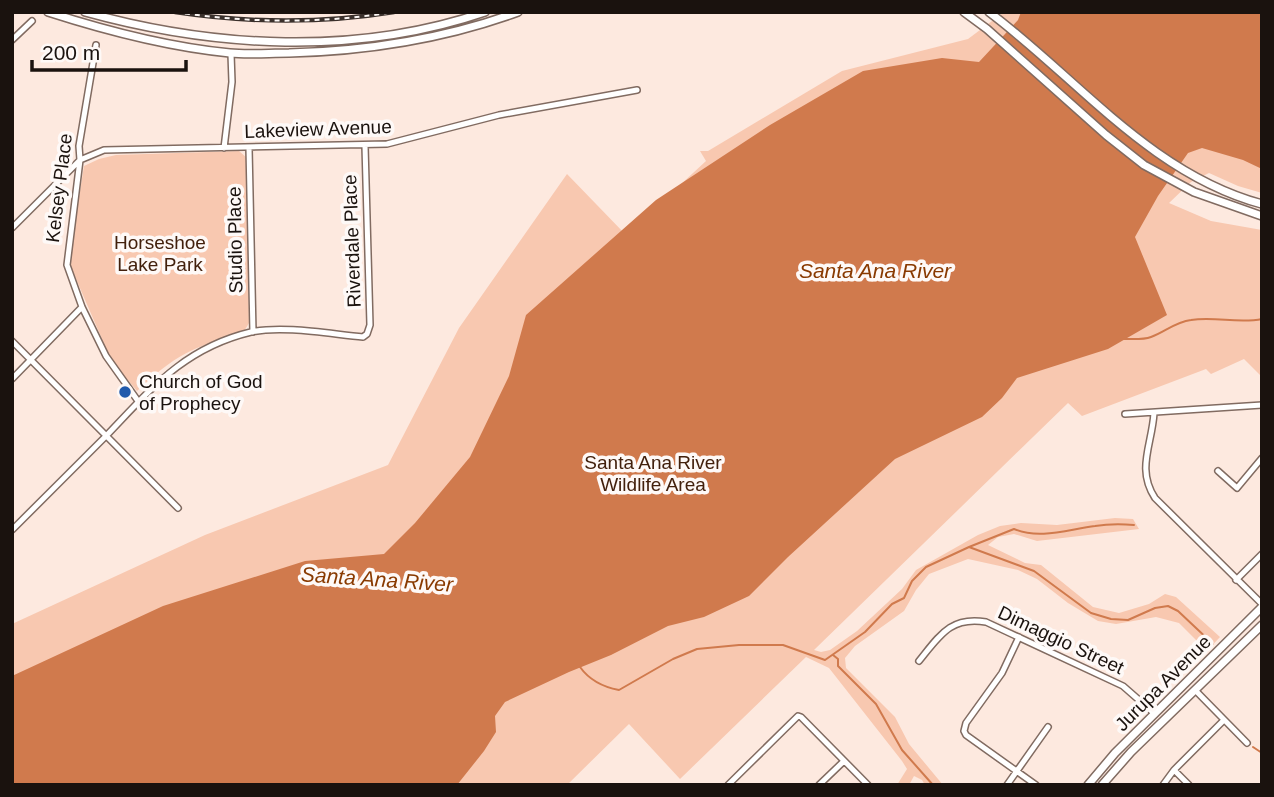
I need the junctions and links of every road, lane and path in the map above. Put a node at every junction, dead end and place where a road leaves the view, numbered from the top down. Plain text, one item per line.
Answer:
1 (48, 12) edge
2 (85, 12) edge
3 (485, 12) edge
4 (518, 12) edge
5 (964, 12) edge
6 (989, 12) edge
7 (32, 21) dead end
8 (12, 40) edge
9 (242, 41) junction
10 (96, 45) dead end
11 (231, 54) junction
12 (637, 90) dead end
13 (365, 146) junction
14 (224, 148) junction
15 (248, 148) junction
16 (80, 160) junction
17 (1262, 204) edge
18 (1262, 216) edge
19 (12, 228) edge
20 (82, 307) junction
21 (253, 332) junction
22 (12, 341) edge
23 (31, 360) junction
24 (12, 379) edge
25 (138, 401) junction
26 (1262, 405) edge
27 (1154, 413) junction
28 (1125, 414) dead end
29 (106, 435) junction
30 (1262, 458) edge
31 (1218, 471) dead end
32 (178, 509) dead end
33 (12, 530) edge
34 (1262, 554) edge
35 (1236, 580) junction
36 (1262, 605) edge
37 (1262, 625) edge
38 (1019, 637) junction
39 (919, 661) dead end
40 (1195, 690) junction
41 (1155, 714) junction
42 (1224, 720) junction
43 (1048, 727) dead end
44 (1247, 743) dead end
45 (844, 761) junction
46 (1174, 770) junction
47 (1017, 771) junction
48 (728, 785) edge
49 (819, 785) edge
50 (868, 785) edge
51 (1007, 785) edge
52 (1036, 785) edge
53 (1088, 785) edge
54 (1102, 785) edge
55 (1163, 785) edge
56 (1189, 785) edge

1 - 11 main road
2 - 9 main road
3 - 9 main road
4 - 11 main road
5 - 18 main road
6 - 17 main road
7 - 8 street
9 - 11 main road
10 - 16 street, Kelsey Place
11 - 14 street
12 - 13 street, Lakeview Avenue
13 - 15 street, Lakeview Avenue
13 - 21 street, Riverdale Place
14 - 15 street, Lakeview Avenue
14 - 16 street, Lakeview Avenue
15 - 21 street, Studio Place
16 - 19 street
16 - 20 street, Kelsey Place
20 - 23 street
20 - 25 street, Kelsey Place
21 - 25 street
22 - 23 street
23 - 24 street
23 - 29 street
25 - 29 street
26 - 27 street
27 - 28 street
27 - 35 street
29 - 32 street
29 - 33 street
30 - 31 street
34 - 35 street
35 - 36 street
36 - 41 main road, Jurupa Avenue
37 - 40 main road, Jurupa Avenue
38 - 39 street, Dimaggio Street
38 - 41 street, Dimaggio Street
38 - 47 street
40 - 42 street
40 - 54 main road, Jurupa Avenue
41 - 53 main road, Jurupa Avenue
42 - 44 street
42 - 46 street
43 - 47 street
45 - 48 street
45 - 49 street
45 - 50 street
46 - 55 street
46 - 56 street
47 - 51 street
47 - 52 street

